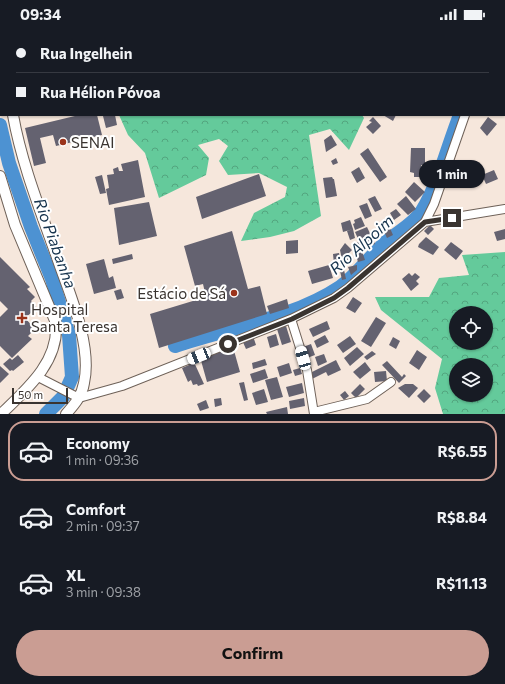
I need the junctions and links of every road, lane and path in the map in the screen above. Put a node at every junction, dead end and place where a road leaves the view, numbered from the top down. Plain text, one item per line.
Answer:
1 (13, 116) edge
2 (466, 116) edge
3 (471, 116) edge
4 (460, 129) junction
5 (0, 176) edge
6 (505, 209) edge
7 (425, 222) junction
8 (292, 319) junction
9 (38, 377) junction
10 (391, 382) dead end
11 (79, 398) junction
12 (314, 413) edge
13 (1, 414) edge
14 (66, 414) edge

1 - 11 main road
2 - 4 street
3 - 4 street
4 - 7 street
5 - 9 main road
6 - 7 street
7 - 8 street
8 - 11 street
8 - 12 street
9 - 11 street
9 - 13 main road
10 - 12 street
11 - 14 main road

